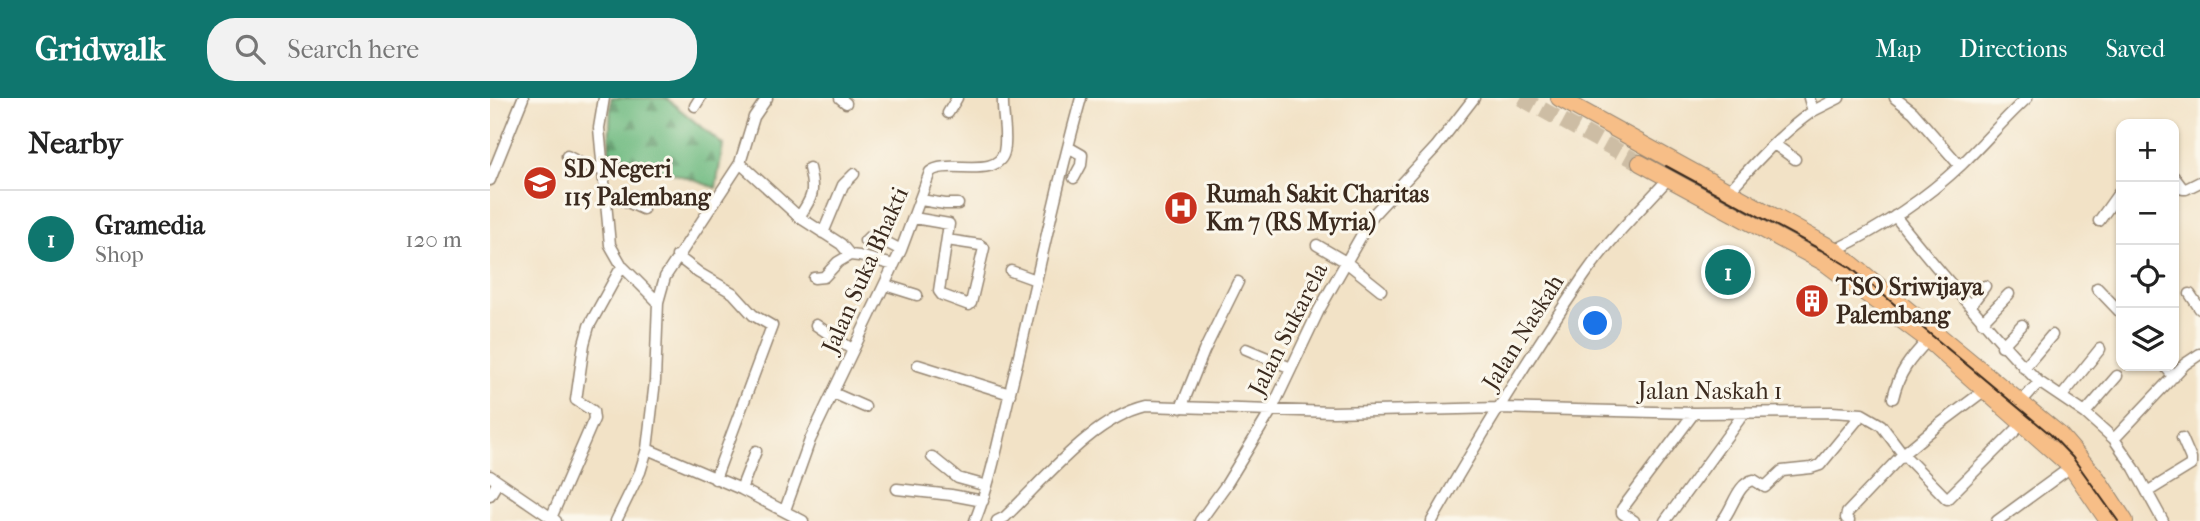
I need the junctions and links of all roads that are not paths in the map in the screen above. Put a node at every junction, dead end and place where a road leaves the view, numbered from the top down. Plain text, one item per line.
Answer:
1 (523, 98) edge
2 (604, 98) edge
3 (957, 98) edge
4 (1003, 98) edge
5 (1082, 98) edge
6 (1474, 98) edge
7 (1559, 98) edge
8 (1809, 98) edge
9 (1839, 98) edge
10 (1895, 98) edge
11 (2027, 98) edge
12 (760, 101) edge
13 (2017, 103) edge
14 (1812, 111) junction
15 (948, 113) dead end
16 (1774, 144) junction
17 (1068, 147) junction
18 (567, 156) dead end
19 (1795, 159) dead end
20 (740, 163) junction
21 (1640, 163) tunnel mouth
22 (493, 164) edge
23 (1960, 166) junction
24 (808, 168) dead end
25 (604, 170) junction
26 (855, 174) dead end
27 (1073, 178) dead end
28 (1668, 179) junction
29 (490, 180) edge
30 (2178, 182) edge
31 (2200, 182) edge
32 (605, 192) junction
33 (1728, 192) junction
34 (2116, 197) edge
35 (920, 200) junction
36 (958, 204) dead end
37 (643, 209) dead end
38 (1895, 216) junction
39 (799, 217) junction
40 (914, 218) junction
41 (2099, 221) dead end
42 (823, 233) junction
43 (947, 240) junction
44 (865, 241) dead end
45 (1317, 245) dead end
46 (901, 250) junction
47 (1835, 250) junction
48 (850, 256) junction
49 (677, 257) junction
50 (1346, 262) junction
51 (894, 265) junction
52 (622, 266) junction
53 (1011, 271) dead end
54 (814, 278) dead end
55 (1036, 280) junction
56 (1238, 282) dead end
57 (886, 285) junction
58 (1985, 286) dead end
59 (2097, 288) dead end
60 (1381, 290) dead end
61 (2009, 293) dead end
62 (2190, 294) dead end
63 (917, 295) dead end
64 (659, 302) junction
65 (1970, 306) junction
66 (2116, 308) edge
67 (2200, 309) edge
68 (1982, 321) junction
69 (816, 325) dead end
70 (2022, 325) dead end
71 (2052, 335) dead end
72 (1928, 340) junction
73 (2002, 346) junction
74 (1246, 349) dead end
75 (2100, 349) dead end
76 (853, 350) junction
77 (2200, 354) edge
78 (918, 365) dead end
79 (1291, 368) junction
80 (2024, 368) junction
81 (2169, 371) edge
82 (2117, 376) dead end
83 (2174, 377) junction
84 (2039, 382) junction
85 (1985, 390) junction
86 (833, 393) junction
87 (1010, 394) junction
88 (2062, 397) junction
89 (1893, 398) dead end
90 (2022, 401) junction
91 (865, 407) dead end
92 (1181, 408) junction
93 (1500, 408) junction
94 (1271, 411) junction
95 (1694, 413) junction
96 (1744, 413) junction
97 (2085, 413) junction
98 (1862, 414) junction
99 (2023, 424) junction
100 (2182, 438) dead end
101 (2114, 439) junction
102 (647, 449) junction
103 (756, 451) dead end
104 (1903, 454) junction
105 (932, 457) dead end
106 (2071, 467) junction
107 (494, 479) edge
108 (715, 479) junction
109 (987, 486) junction
110 (741, 489) junction
111 (897, 489) dead end
112 (2147, 492) junction
113 (490, 495) edge
114 (983, 501) junction
115 (785, 510) junction
116 (1433, 518) edge
117 (553, 519) edge
118 (1205, 519) edge
119 (616, 521) edge
120 (803, 521) edge
121 (975, 521) edge
122 (997, 521) edge
123 (1446, 521) edge
124 (1634, 521) edge
125 (1665, 521) edge
126 (1722, 521) edge
127 (1849, 521) edge
128 (1997, 521) edge
129 (2108, 521) edge
130 (2125, 521) edge
131 (2163, 521) edge

1 - 22 street
2 - 25 street
3 - 15 street
4 - 35 street, Jalan Suka Bhakti
5 - 17 street
6 - 50 street, Jalan Sukarela
7 - 33 highway
8 - 14 street
9 - 14 street
10 - 23 street
11 - 13 street
12 - 20 street
13 - 23 street
14 - 16 street
16 - 19 street
16 - 33 street
17 - 27 street
17 - 55 street
18 - 25 street
20 - 39 street
20 - 49 street
21 - 28 highway
22 - 29 street
23 - 38 street
24 - 39 street
25 - 32 street
26 - 42 street
28 - 72 highway
28 - 93 street, Jalan Naskah
30 - 31 street
32 - 37 street
32 - 52 street
33 - 47 highway
34 - 41 street
35 - 36 street
35 - 40 street, Jalan Suka Bhakti
38 - 47 street
38 - 65 street
39 - 42 street
40 - 43 street
40 - 46 street, Jalan Suka Bhakti
42 - 48 street
43 - 43 street
44 - 46 street
45 - 50 street
46 - 51 street, Jalan Suka Bhakti
47 - 90 highway
48 - 51 street
48 - 54 street
49 - 64 street
49 - 108 street
50 - 60 street
50 - 79 street, Jalan Sukarela
51 - 57 street, Jalan Suka Bhakti
52 - 64 street
52 - 117 street
53 - 55 street
55 - 87 street
56 - 92 street
57 - 63 street
57 - 76 street, Jalan Suka Bhakti
58 - 65 street
59 - 66 street
61 - 68 street
62 - 67 street
64 - 102 street
65 - 68 street
68 - 73 street
69 - 76 street
70 - 73 street
71 - 80 street
72 - 85 highway
72 - 89 street
73 - 80 street
74 - 79 street
75 - 88 street
76 - 86 street, Jalan Suka Bhakti
77 - 83 street
78 - 87 street
79 - 94 street, Jalan Sukarela
80 - 84 street
81 - 83 street
82 - 97 street
83 - 101 street
84 - 88 street
84 - 90 street
85 - 99 highway
85 - 104 street
86 - 91 street
86 - 115 street, Jalan Suka Bhakti
87 - 109 street
88 - 97 street
90 - 130 highway
92 - 94 street, Jalan Naskah 1
92 - 122 street, Jalan Naskah 1
93 - 94 street, Jalan Naskah 1
93 - 95 street, Jalan Naskah 1
93 - 116 street, Jalan Naskah
94 - 118 street, Jalan Sukarela
95 - 96 street, Jalan Naskah 1
95 - 124 street
96 - 98 street, Jalan Naskah 1
96 - 125 street
97 - 101 street
98 - 104 street
98 - 126 street
99 - 104 street
99 - 106 highway
100 - 112 street
101 - 112 street
102 - 108 street
102 - 119 street
103 - 110 street
104 - 127 street
105 - 109 street
106 - 128 street
106 - 129 highway
107 - 113 street
107 - 117 street
108 - 110 street
109 - 114 street
110 - 115 street
111 - 114 street
112 - 131 street
114 - 121 street
115 - 120 street
116 - 123 street

